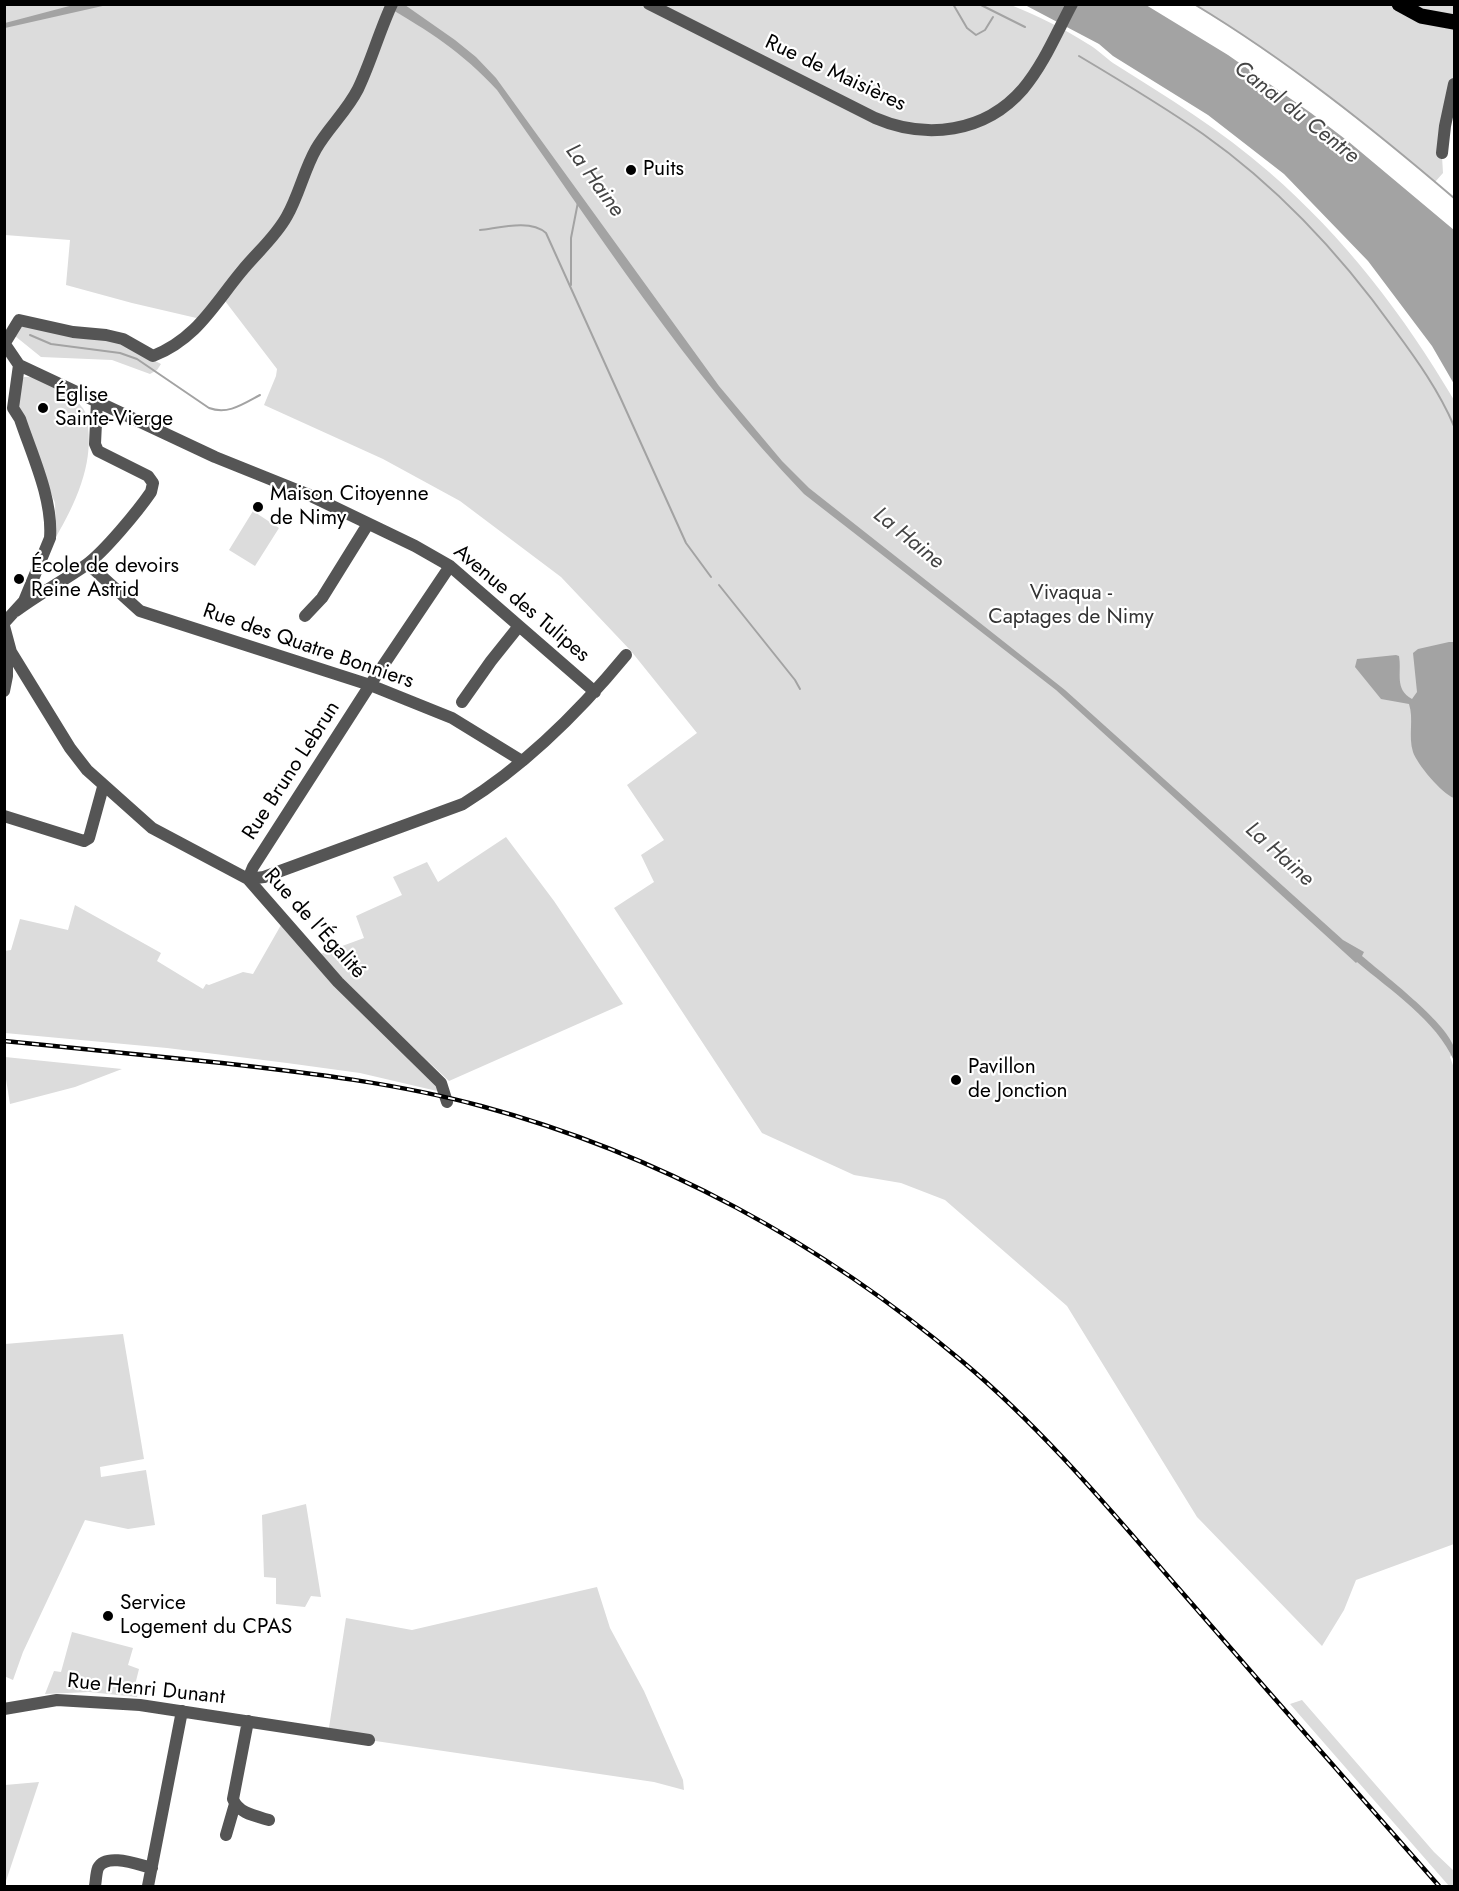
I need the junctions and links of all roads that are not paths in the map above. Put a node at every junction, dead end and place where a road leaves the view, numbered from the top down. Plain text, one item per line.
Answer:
1 (649, 4) edge
2 (1072, 4) edge
3 (1399, 4) edge
4 (390, 8) edge
5 (1455, 22) edge
6 (1455, 84) edge
7 (1442, 153) dead end
8 (9, 336) edge
9 (19, 365) junction
10 (97, 401) junction
11 (9, 409) edge
12 (368, 524) junction
13 (88, 564) junction
14 (450, 566) junction
15 (16, 611) junction
16 (305, 616) dead end
17 (4, 626) edge
18 (519, 626) junction
19 (626, 655) dead end
20 (370, 685) junction
21 (4, 691) edge
22 (595, 692) junction
23 (462, 702) dead end
24 (522, 761) junction
25 (103, 787) junction
26 (4, 816) edge
27 (248, 879) junction
28 (447, 1102) dead end
29 (4, 1709) edge
30 (182, 1711) junction
31 (248, 1721) junction
32 (369, 1740) dead end
33 (235, 1804) junction
34 (269, 1820) dead end
35 (226, 1834) dead end
36 (152, 1868) junction
37 (94, 1887) edge
38 (148, 1887) edge

1 - 2 street, Rue de Maisières
3 - 5 main road
4 - 8 street
6 - 7 street
8 - 9 street
9 - 10 street, Avenue des Tulipes
9 - 11 street
10 - 12 street, Avenue des Tulipes
10 - 13 street
11 - 15 street
12 - 14 street, Avenue des Tulipes
12 - 16 street
13 - 15 street
13 - 20 street, Rue des Quatre Bonniers
14 - 18 street, Avenue des Tulipes
14 - 20 street, Rue Bruno Lebrun
15 - 17 street
17 - 21 street
17 - 25 street, Rue de l'Égalité
18 - 22 street, Avenue des Tulipes
18 - 23 street
19 - 22 street
20 - 24 street, Rue des Quatre Bonniers
20 - 27 street, Rue Bruno Lebrun
22 - 24 street
24 - 27 street
25 - 26 street
25 - 27 street, Rue de l'Égalité
27 - 28 street, Rue de l'Égalité
29 - 30 street, Rue Henri Dunant
30 - 31 street, Rue Henri Dunant
30 - 36 street
31 - 32 street, Rue Henri Dunant
31 - 33 street, Rue Henri Dunant
33 - 34 street
33 - 35 street, Rue Henri Dunant
36 - 37 street
36 - 38 street

